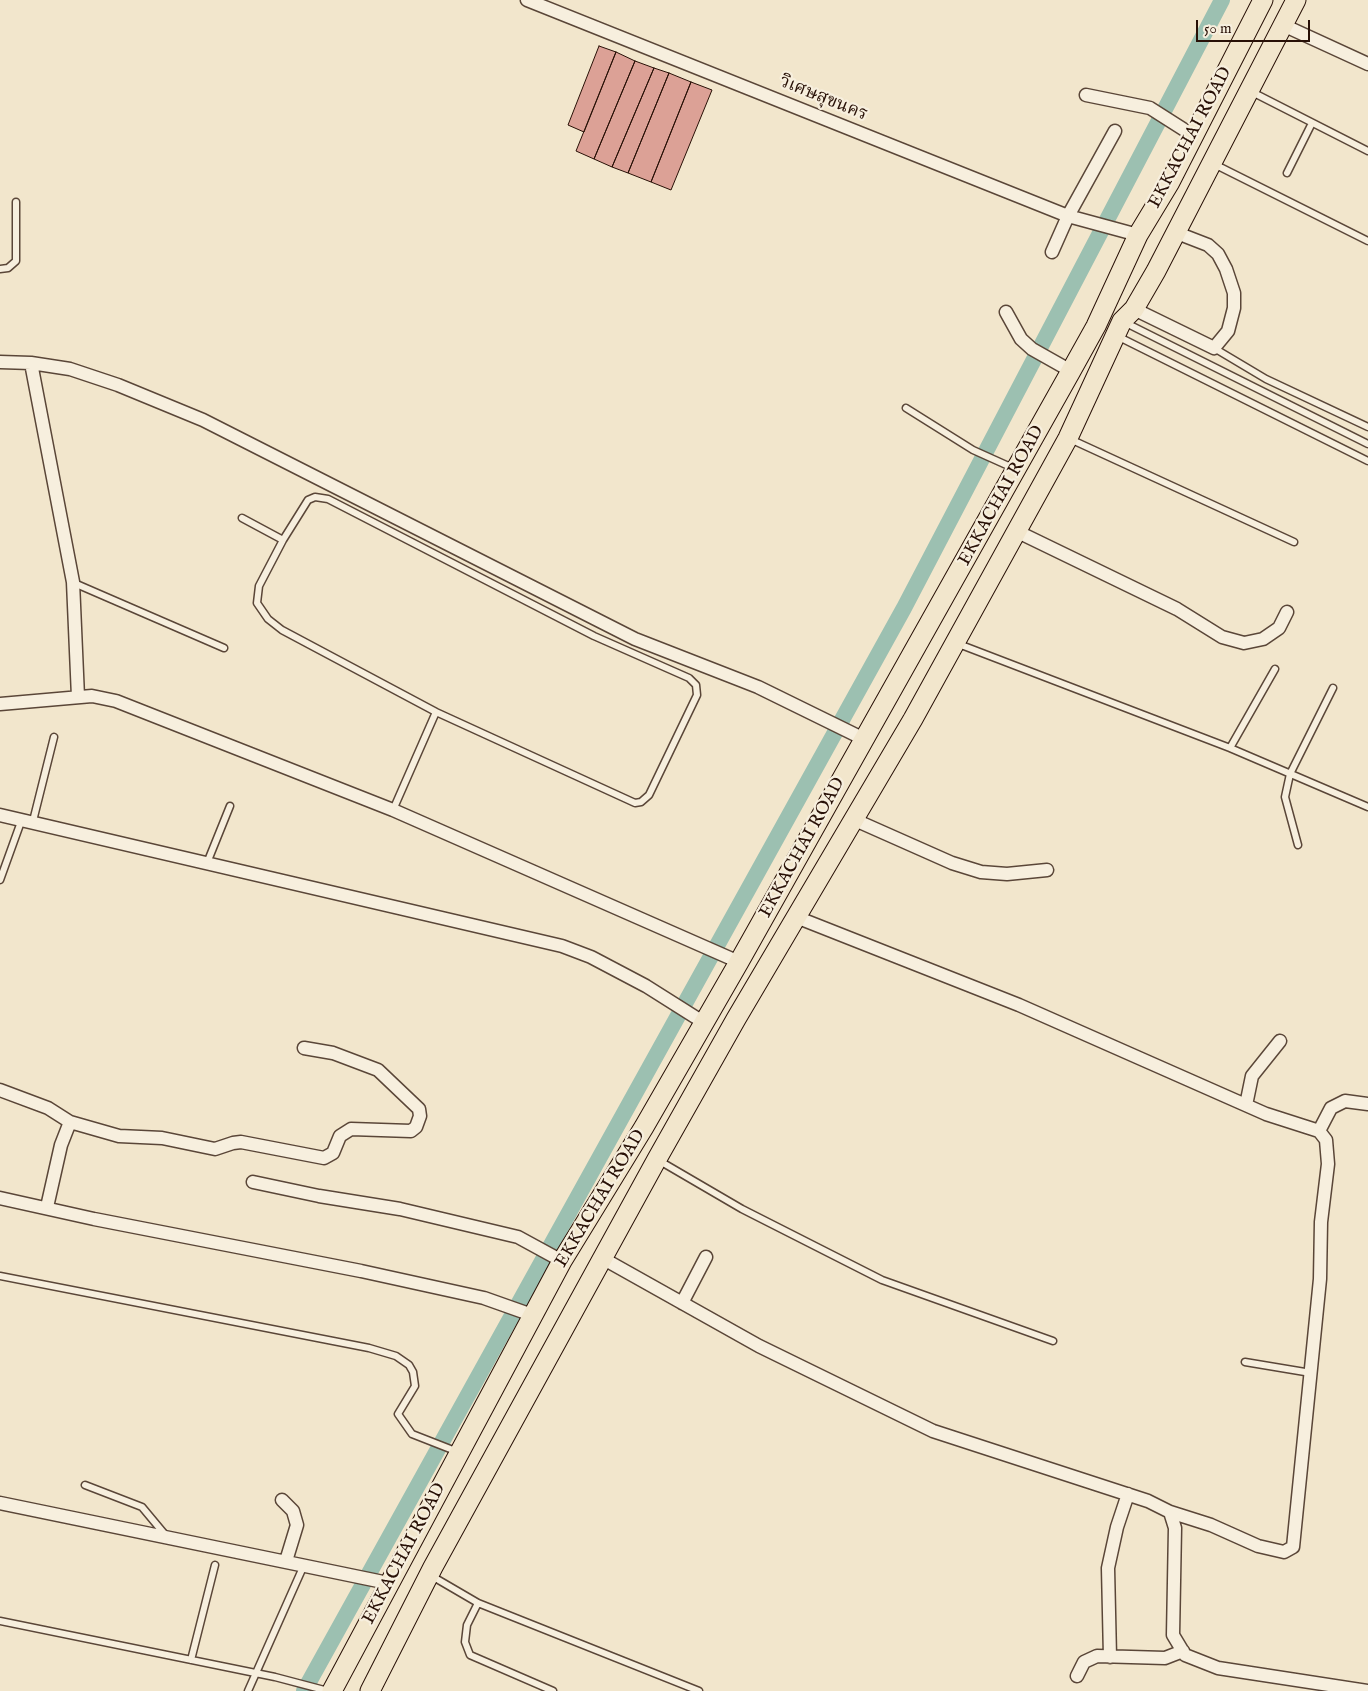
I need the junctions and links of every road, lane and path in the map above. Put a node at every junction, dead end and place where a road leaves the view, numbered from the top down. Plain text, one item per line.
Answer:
1 (527, 0) edge
2 (1263, 0) edge
3 (1296, 0) edge
4 (1283, 25) junction
5 (1368, 64) edge
6 (1250, 91) junction
7 (1086, 95) dead end
8 (1312, 123) junction
9 (1115, 131) dead end
10 (1194, 136) junction
11 (1368, 151) edge
12 (1213, 163) junction
13 (1287, 173) dead end
14 (16, 202) dead end
15 (1068, 216) junction
16 (1131, 233) junction
17 (1176, 233) junction
18 (1368, 241) edge
19 (1052, 252) dead end
20 (0, 269) edge
21 (1006, 312) dead end
22 (1124, 322) junction
23 (1214, 348) junction
24 (0, 362) edge
25 (31, 363) junction
26 (1071, 371) junction
27 (906, 408) dead end
28 (1368, 426) edge
29 (1068, 438) junction
30 (1368, 444) edge
31 (1368, 461) edge
32 (1017, 469) junction
33 (242, 518) dead end
34 (1016, 531) junction
35 (283, 540) junction
36 (1294, 542) dead end
37 (73, 582) junction
38 (1287, 612) dead end
39 (955, 643) junction
40 (224, 648) dead end
41 (1275, 669) dead end
42 (1333, 688) dead end
43 (78, 697) junction
44 (0, 704) edge
45 (436, 712) junction
46 (858, 735) junction
47 (54, 737) dead end
48 (1230, 748) junction
49 (1290, 774) junction
50 (230, 806) dead end
51 (1368, 807) edge
52 (393, 810) junction
53 (0, 815) edge
54 (28, 820) junction
55 (855, 820) junction
56 (1298, 845) dead end
57 (207, 863) junction
58 (1047, 870) dead end
59 (0, 880) edge
60 (796, 918) junction
61 (739, 962) junction
62 (703, 1022) junction
63 (1280, 1041) dead end
64 (304, 1048) dead end
65 (0, 1090) edge
66 (1368, 1104) edge
67 (1246, 1105) junction
68 (70, 1122) junction
69 (1319, 1131) junction
70 (657, 1159) junction
71 (253, 1182) dead end
72 (0, 1198) edge
73 (47, 1207) junction
74 (706, 1257) dead end
75 (602, 1258) junction
76 (562, 1261) junction
77 (0, 1276) edge
78 (682, 1303) junction
79 (532, 1316) junction
80 (1054, 1341) dead end
81 (1245, 1362) dead end
82 (1311, 1373) junction
83 (455, 1451) junction
84 (85, 1485) dead end
85 (1128, 1494) junction
86 (282, 1500) dead end
87 (0, 1503) edge
88 (1170, 1512) junction
89 (168, 1538) junction
90 (286, 1561) junction
91 (215, 1565) dead end
92 (304, 1565) junction
93 (429, 1575) junction
94 (380, 1582) junction
95 (478, 1603) junction
96 (0, 1621) edge
97 (1183, 1651) junction
98 (1110, 1657) junction
99 (191, 1660) junction
100 (257, 1673) junction
101 (1077, 1676) dead end
102 (248, 1691) edge
103 (330, 1691) edge
104 (370, 1691) edge
105 (553, 1691) edge
106 (698, 1691) edge
107 (1368, 1691) edge

1 - 15 street, วิเศษสุขนคร
2 - 10 main road, EKKACHAI ROAD
3 - 4 main road, EKKACHAI ROAD
4 - 5 street
4 - 6 main road, EKKACHAI ROAD
6 - 8 lane
6 - 12 main road, EKKACHAI ROAD
7 - 10 street
8 - 11 lane
8 - 13 lane
9 - 15 street
10 - 16 main road, EKKACHAI ROAD
12 - 17 main road, EKKACHAI ROAD
12 - 18 lane
14 - 20 lane
15 - 16 street, วิเศษสุขนคร
15 - 19 street
16 - 26 main road, EKKACHAI ROAD
17 - 22 main road, EKKACHAI ROAD
17 - 23 street
21 - 26 street
22 - 23 street
22 - 29 main road, EKKACHAI ROAD
22 - 30 lane
22 - 31 lane
23 - 28 lane
24 - 25 street
25 - 37 street
25 - 46 street
26 - 32 main road, EKKACHAI ROAD
27 - 32 lane
29 - 34 main road, EKKACHAI ROAD
29 - 36 lane
32 - 46 main road, EKKACHAI ROAD
33 - 35 lane
34 - 38 street
34 - 39 main road, EKKACHAI ROAD
35 - 45 lane
35 - 45 lane
37 - 40 lane
37 - 43 street
39 - 48 lane
39 - 55 main road, EKKACHAI ROAD
41 - 48 lane
42 - 49 lane
43 - 44 street
43 - 52 street
45 - 52 lane
46 - 61 main road, EKKACHAI ROAD
47 - 54 lane
48 - 49 lane
49 - 51 lane
49 - 56 lane
50 - 57 lane
52 - 61 street
53 - 54 street
54 - 57 street
54 - 59 lane
55 - 58 street
55 - 60 main road, EKKACHAI ROAD
57 - 62 street
60 - 67 street
60 - 70 main road, EKKACHAI ROAD
61 - 62 main road, EKKACHAI ROAD
62 - 76 main road, EKKACHAI ROAD
63 - 67 street
64 - 68 street
65 - 68 street
66 - 69 street
67 - 69 street
68 - 73 street
69 - 82 street
70 - 75 main road, EKKACHAI ROAD
70 - 80 lane
71 - 76 street
72 - 73 street
73 - 79 street
74 - 78 street
75 - 78 street
75 - 93 main road, EKKACHAI ROAD
76 - 79 main road, EKKACHAI ROAD
77 - 83 lane
78 - 85 street
79 - 83 main road, EKKACHAI ROAD
81 - 82 lane
82 - 88 street
83 - 94 main road, EKKACHAI ROAD
84 - 89 lane
85 - 88 street
85 - 98 street
86 - 90 street
87 - 89 street
88 - 97 street
89 - 90 street
90 - 92 street
91 - 99 lane
92 - 94 street
92 - 100 lane
93 - 95 lane
93 - 104 main road, EKKACHAI ROAD
94 - 103 main road, EKKACHAI ROAD
95 - 105 lane
95 - 106 lane
96 - 99 lane
97 - 98 street
97 - 107 street
98 - 101 street
99 - 100 lane
100 - 102 lane
100 - 103 lane

